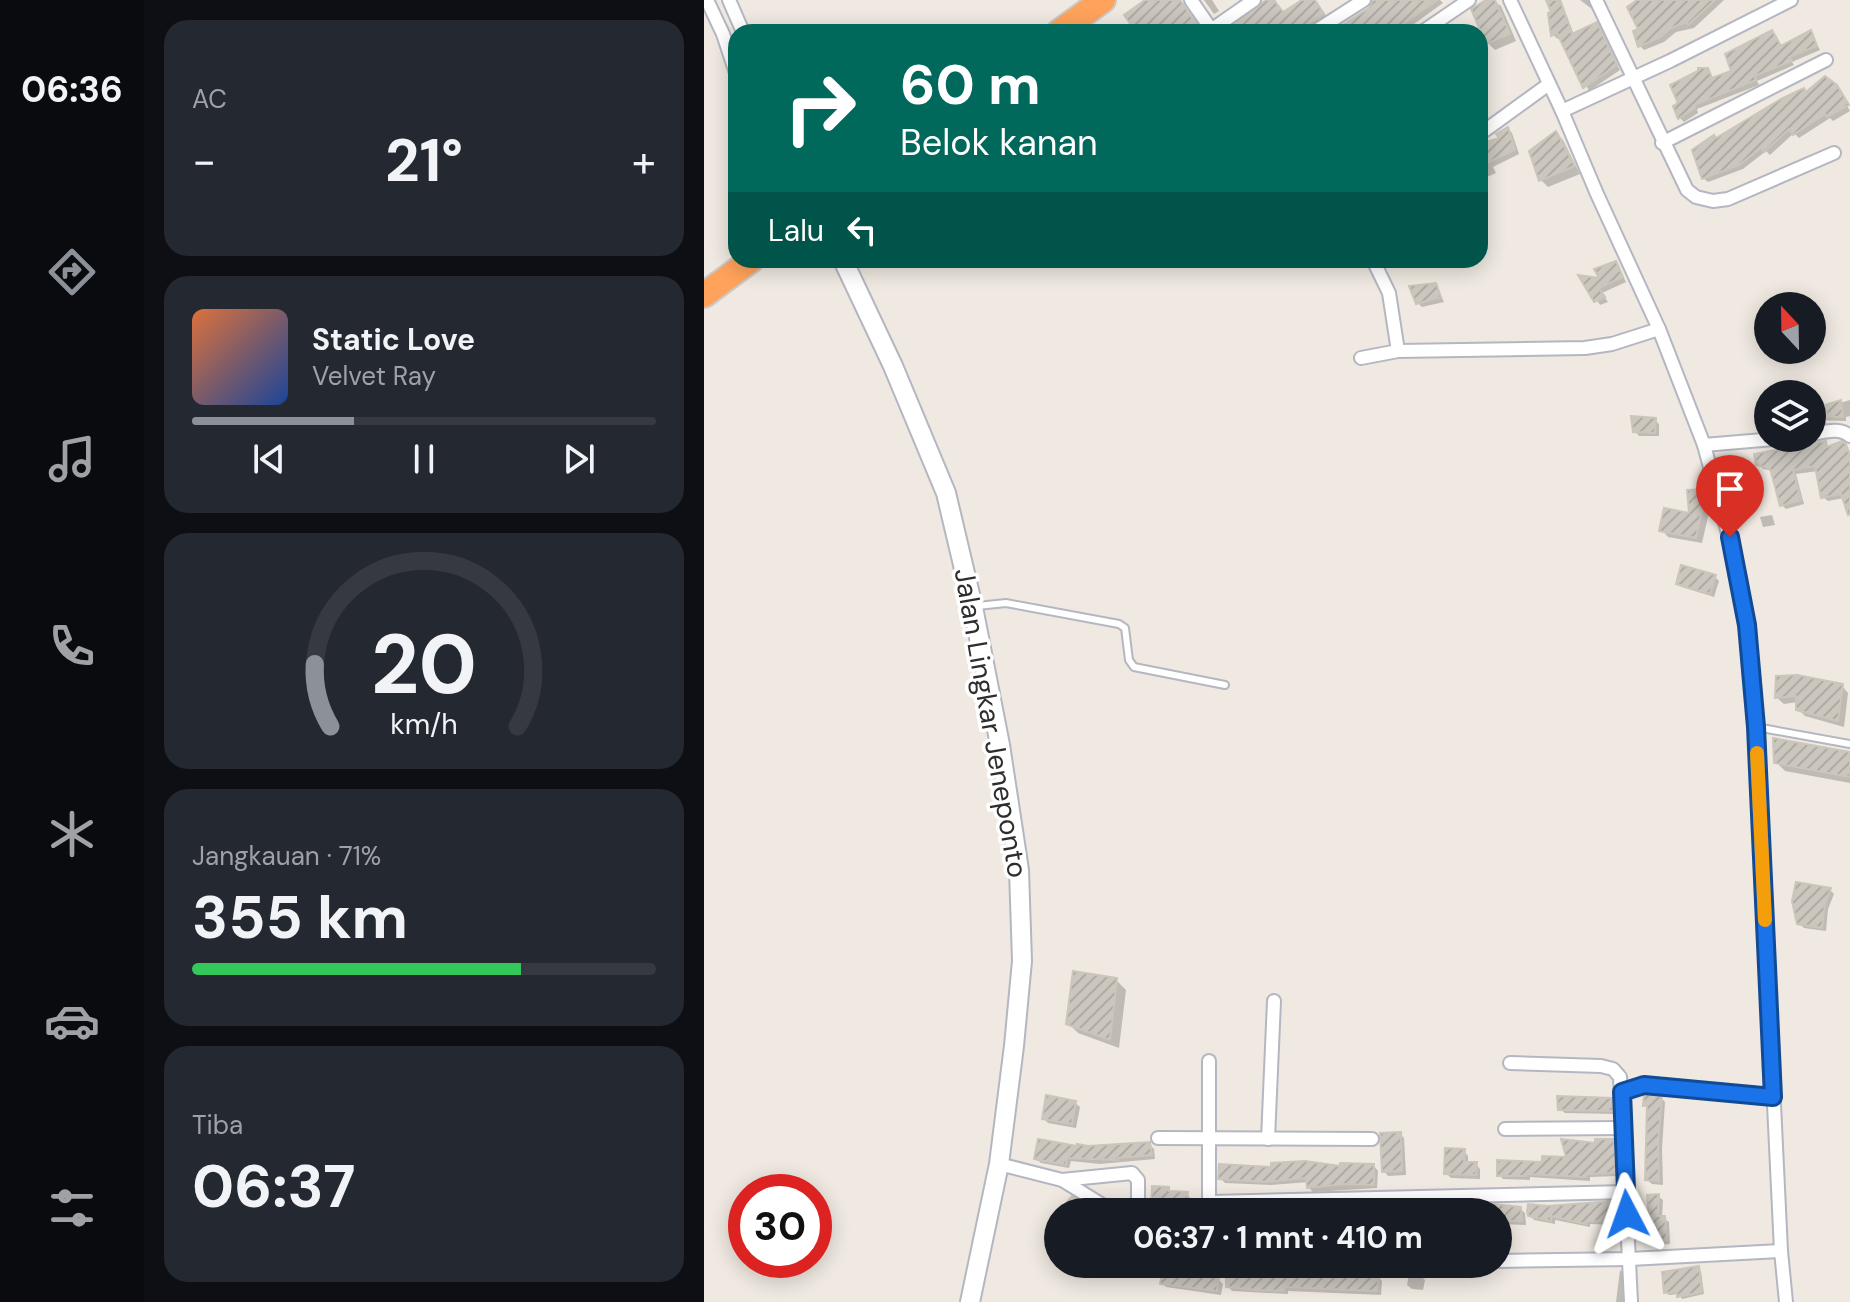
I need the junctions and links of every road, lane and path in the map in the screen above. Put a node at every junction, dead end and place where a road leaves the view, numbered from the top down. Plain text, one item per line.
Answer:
1 (707, 0) edge
2 (729, 0) edge
3 (1103, 0) edge
4 (1191, 0) edge
5 (1254, 0) edge
6 (1364, 0) edge
7 (1469, 0) edge
8 (1510, 0) edge
9 (1613, 0) edge
10 (1791, 0) edge
11 (1598, 4) edge
12 (740, 24) edge
13 (1070, 24) edge
14 (1206, 24) edge
15 (1221, 24) edge
16 (1326, 24) edge
17 (1434, 24) edge
18 (728, 49) edge
19 (1826, 60) dead end
20 (1634, 77) junction
21 (1549, 84) junction
22 (1562, 111) junction
23 (1488, 128) edge
24 (1662, 143) junction
25 (1834, 153) dead end
26 (740, 268) edge
27 (847, 268) edge
28 (1377, 268) edge
29 (704, 295) edge
30 (1659, 329) junction
31 (1398, 351) junction
32 (1361, 358) dead end
33 (1826, 432) edge
34 (1850, 436) edge
35 (1754, 441) edge
36 (1704, 445) junction
37 (973, 607) junction
38 (1225, 685) dead end
39 (1756, 727) junction
40 (1850, 744) edge
41 (1274, 1001) dead end
42 (1209, 1061) dead end
43 (1510, 1063) dead end
44 (1622, 1092) junction
45 (1773, 1097) junction
46 (1622, 1128) junction
47 (1505, 1129) dead end
48 (1158, 1138) dead end
49 (1208, 1139) junction
50 (1268, 1139) junction
51 (1372, 1139) dead end
52 (999, 1164) junction
53 (1062, 1180) junction
54 (1625, 1192) junction
55 (1091, 1198) edge
56 (1138, 1198) edge
57 (1210, 1198) edge
58 (1378, 1198) edge
59 (1781, 1251) junction
60 (1630, 1259) junction
61 (1512, 1261) edge
62 (970, 1302) edge
63 (1631, 1302) edge
64 (1786, 1302) edge

1 - 18 street
2 - 12 street
3 - 13 highway
4 - 14 street
5 - 15 street
6 - 16 street
7 - 17 street
8 - 21 street
9 - 11 street
10 - 20 street
11 - 20 street
19 - 24 street
20 - 22 street
20 - 24 street
21 - 22 street
21 - 23 street
22 - 30 street
24 - 25 street
26 - 29 highway
27 - 37 main road, Jalan Lingkar Jeneponto
28 - 31 street
30 - 31 street
30 - 36 street
31 - 32 street
33 - 34 street
35 - 36 street
36 - 39 street
37 - 38 lane
37 - 52 main road, Jalan Lingkar Jeneponto
39 - 40 lane
39 - 45 street
41 - 50 street
42 - 49 street
43 - 44 street
44 - 45 street
44 - 46 street
45 - 59 street
46 - 47 street
46 - 54 street
48 - 49 street
49 - 50 street
49 - 57 street
50 - 51 street
52 - 53 street
52 - 62 main road, Jalan Lingkar Jeneponto
53 - 55 street
53 - 56 street
54 - 58 street
54 - 60 street
59 - 60 street
59 - 64 street
60 - 61 street
60 - 63 street

